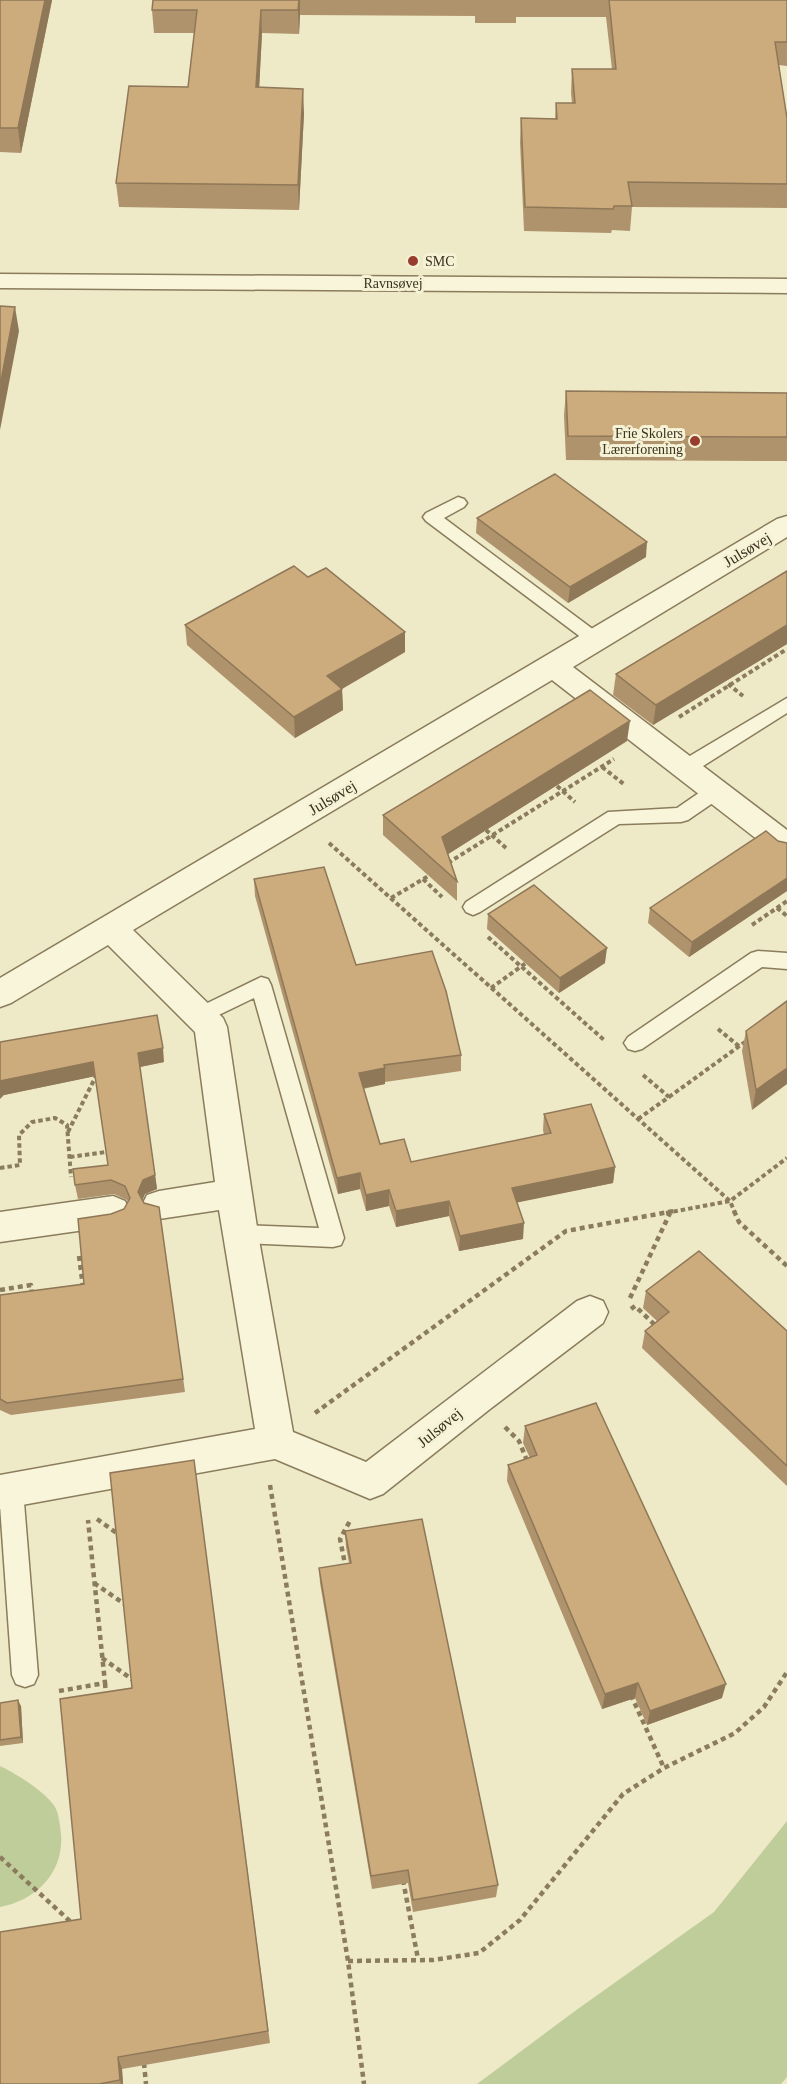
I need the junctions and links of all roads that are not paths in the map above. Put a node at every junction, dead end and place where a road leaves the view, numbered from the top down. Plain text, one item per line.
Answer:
1 (0, 280) edge
2 (787, 286) edge
3 (458, 503) dead end
4 (787, 525) edge
5 (596, 640) junction
6 (553, 666) junction
7 (787, 704) edge
8 (685, 768) junction
9 (716, 791) junction
10 (787, 846) edge
11 (473, 907) dead end
12 (111, 928) junction
13 (787, 961) edge
14 (0, 994) edge
15 (200, 1016) junction
16 (635, 1043) dead end
17 (234, 1193) junction
18 (159, 1205) edge
19 (113, 1211) edge
20 (0, 1227) edge
21 (240, 1234) junction
22 (590, 1312) road end
23 (276, 1442) junction
24 (5, 1491) edge
25 (25, 1675) dead end

1 - 2 street, Ravnsøvej
3 - 5 lane
4 - 5 street, Julsøvej
5 - 6 street, Julsøvej
6 - 8 street
6 - 12 street, Julsøvej
7 - 8 lane
8 - 9 street
9 - 10 street
9 - 11 lane
12 - 14 street, Julsøvej
12 - 15 street
13 - 16 lane
15 - 17 street
15 - 21 lane
17 - 18 street
17 - 21 street
19 - 20 street
21 - 23 street
22 - 23 street, Julsøvej
23 - 24 street
24 - 25 lane

